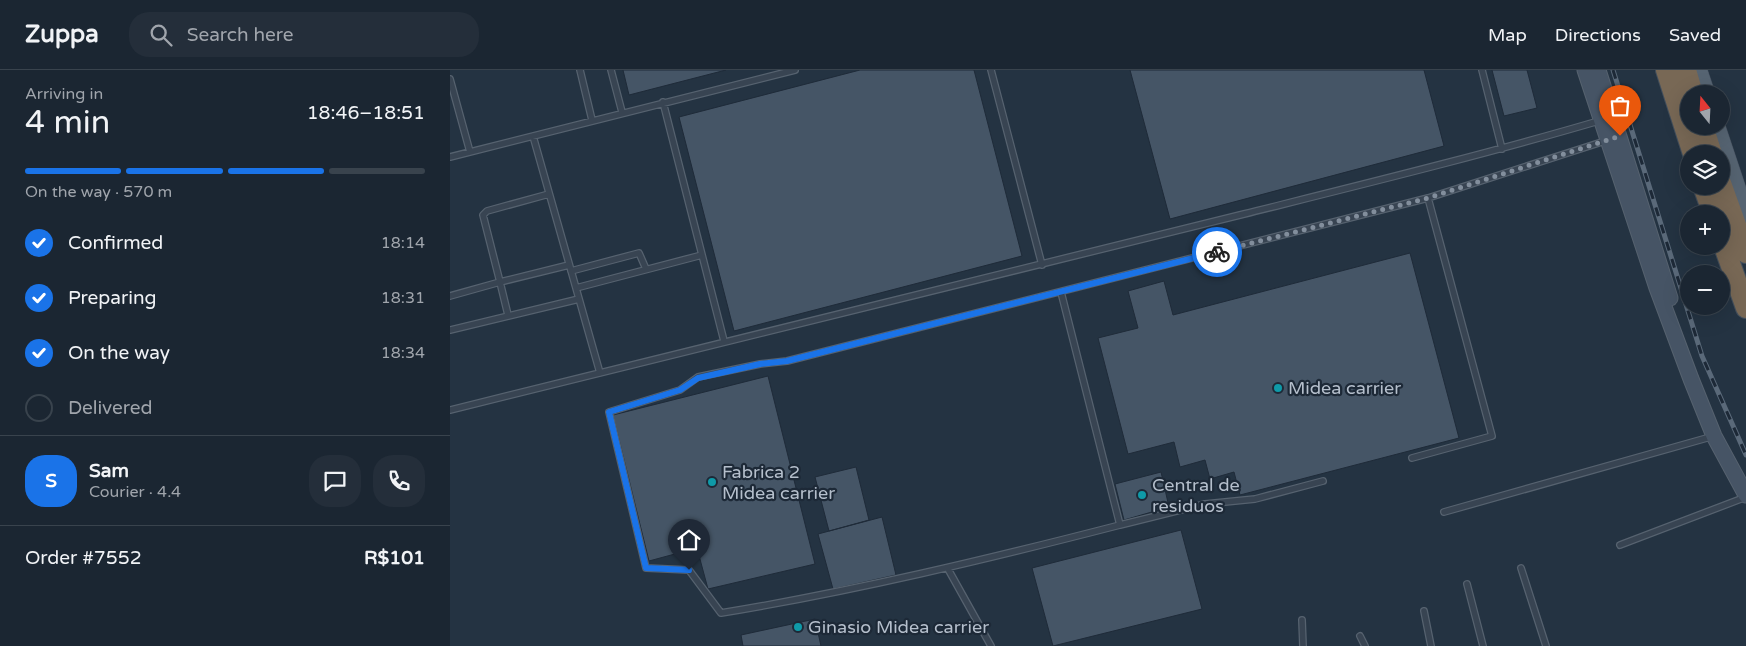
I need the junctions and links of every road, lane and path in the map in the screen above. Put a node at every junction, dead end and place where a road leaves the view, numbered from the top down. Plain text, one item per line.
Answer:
1 (580, 70) edge
2 (611, 70) edge
3 (795, 70) edge
4 (991, 70) edge
5 (1482, 70) edge
6 (1585, 70) edge
7 (1598, 70) edge
8 (1666, 70) edge
9 (1686, 70) edge
10 (1698, 70) edge
11 (450, 79) edge
12 (1690, 85) edge
13 (1703, 85) edge
14 (663, 102) junction
15 (622, 112) junction
16 (1607, 118) junction
17 (592, 120) junction
18 (1719, 135) edge
19 (533, 136) junction
20 (1614, 138) junction
21 (1690, 145) edge
22 (1502, 149) junction
23 (470, 152) junction
24 (450, 157) edge
25 (1734, 179) edge
26 (549, 194) junction
27 (1428, 198) junction
28 (1746, 216) edge
29 (1746, 253) edge
30 (702, 255) junction
31 (1727, 255) edge
32 (1042, 265) junction
33 (570, 268) junction
34 (646, 270) junction
35 (500, 282) junction
36 (576, 288) junction
37 (1061, 292) junction
38 (450, 296) edge
39 (579, 299) junction
40 (1746, 308) edge
41 (508, 315) junction
42 (450, 330) edge
43 (724, 341) junction
44 (600, 373) junction
45 (450, 410) edge
46 (1714, 436) junction
47 (1412, 458) dead end
48 (1323, 481) dead end
49 (1746, 496) edge
50 (1444, 512) dead end
51 (1120, 526) junction
52 (1620, 545) dead end
53 (1521, 568) dead end
54 (948, 569) junction
55 (1467, 584) dead end
56 (1424, 611) dead end
57 (1302, 620) dead end
58 (1360, 636) dead end
59 (991, 646) edge
60 (1303, 646) edge
61 (1365, 646) edge
62 (1430, 646) edge
63 (1483, 646) edge
64 (1546, 646) edge

1 - 17 lane
2 - 15 lane
3 - 14 lane
4 - 32 lane
5 - 22 lane
6 - 16 main road
7 - 16 main road
8 - 21 highway
9 - 12 highway
10 - 13 main road
11 - 23 lane
14 - 15 lane
14 - 30 lane
15 - 17 lane
16 - 20 main road
16 - 22 lane
17 - 19 lane
18 - 25 main road
19 - 23 lane
19 - 26 lane
20 - 27 lane
20 - 46 main road
22 - 32 lane
23 - 24 lane
25 - 28 main road
25 - 29 highway
26 - 33 lane
26 - 35 lane
27 - 37 lane
27 - 47 lane
30 - 34 lane
30 - 43 lane
31 - 40 highway
32 - 43 lane
33 - 34 lane
33 - 35 lane
33 - 36 lane
34 - 36 lane
35 - 38 lane
35 - 41 lane
36 - 39 lane
37 - 51 lane
37 - 54 lane
39 - 41 lane
39 - 44 lane
41 - 42 lane
43 - 44 lane
44 - 45 lane
46 - 49 main road
46 - 50 lane
48 - 51 lane
49 - 52 lane
51 - 54 lane
53 - 64 lane
54 - 59 lane
55 - 63 lane
56 - 62 lane
57 - 60 lane
58 - 61 lane

